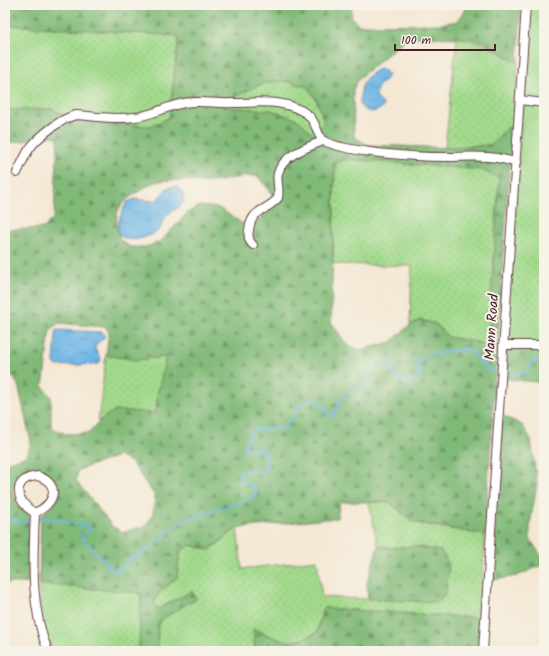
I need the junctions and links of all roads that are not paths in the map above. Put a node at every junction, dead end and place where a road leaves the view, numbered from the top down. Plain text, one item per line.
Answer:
1 (526, 5) edge
2 (520, 100) junction
3 (544, 103) edge
4 (323, 141) junction
5 (516, 163) junction
6 (17, 173) dead end
7 (253, 245) dead end
8 (503, 345) junction
9 (544, 345) edge
10 (35, 513) junction
11 (48, 651) edge
12 (483, 651) edge

1 - 2 street, Mann Road
2 - 3 street
2 - 5 street, Mann Road
4 - 5 street
4 - 6 street
4 - 7 street
5 - 8 street, Mann Road
8 - 9 street
8 - 12 street, Mann Road
10 - 10 street
10 - 11 street

